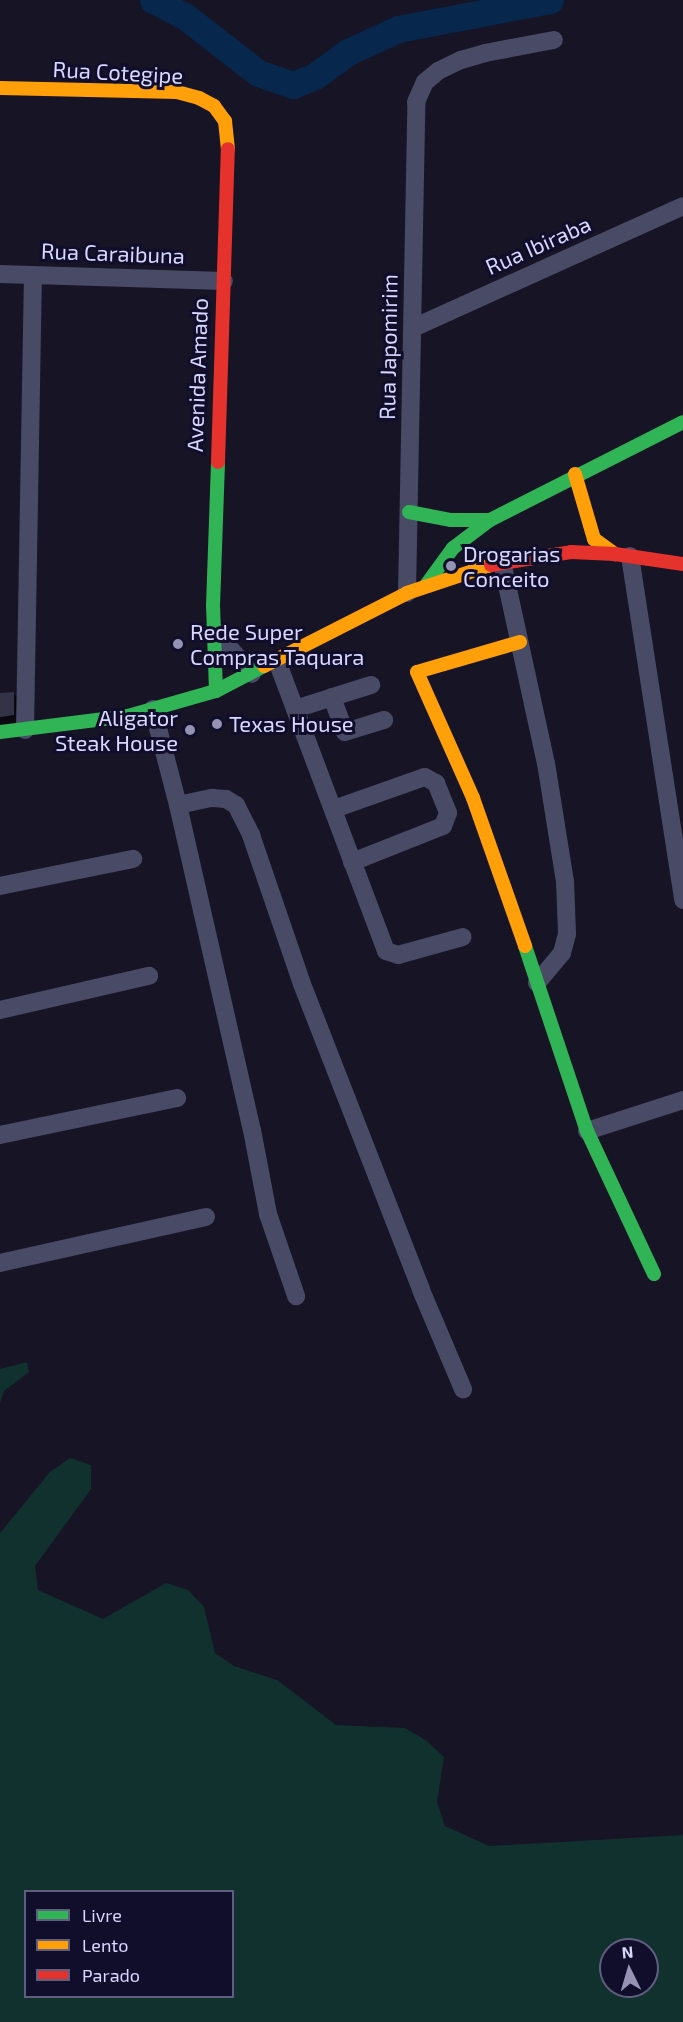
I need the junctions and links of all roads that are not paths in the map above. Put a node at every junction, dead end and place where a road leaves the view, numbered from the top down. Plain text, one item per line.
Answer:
1 (554, 40) dead end
2 (0, 88) edge
3 (225, 121) joint
4 (683, 206) edge
5 (0, 274) edge
6 (33, 275) junction
7 (224, 281) junction
8 (413, 328) junction
9 (683, 422) edge
10 (575, 474) junction
11 (409, 512) junction
12 (490, 520) junction
13 (594, 539) junction
14 (587, 553) junction
15 (622, 555) junction
16 (502, 562) junction
17 (683, 564) edge
18 (426, 585) junction
19 (407, 593) junction
20 (216, 632) junction
21 (520, 642) junction
22 (278, 661) junction
23 (252, 674) junction
24 (371, 685) dead end
25 (216, 691) junction
26 (332, 697) junction
27 (295, 709) junction
28 (153, 710) junction
29 (384, 720) dead end
30 (25, 730) junction
31 (0, 732) edge
32 (178, 805) junction
33 (334, 808) junction
34 (133, 859) dead end
35 (352, 862) junction
36 (0, 886) edge
37 (683, 900) edge
38 (463, 937) dead end
39 (149, 976) dead end
40 (537, 983) junction
41 (0, 1010) edge
42 (177, 1098) dead end
43 (683, 1100) edge
44 (587, 1131) junction
45 (0, 1135) edge
46 (206, 1217) dead end
47 (0, 1263) edge
48 (654, 1274) dead end
49 (296, 1296) dead end
50 (463, 1389) dead end

1 - 8 street, Rua Japomirim
2 - 3 street, Rua Cotegipe
3 - 7 street, Avenida Amado
4 - 8 street, Rua Ibiraba
5 - 6 street, Rua Caraibuna
6 - 7 street, Rua Caraibuna
6 - 30 street
7 - 20 street, Avenida Amado
8 - 11 street, Rua Japomirim
9 - 10 street
10 - 12 street
10 - 13 street
11 - 12 street
11 - 19 street, Rua Japomirim
12 - 18 street
13 - 14 street
13 - 15 street
14 - 15 street
14 - 16 street
15 - 17 street
15 - 37 street
16 - 18 street
16 - 21 street
18 - 19 street
19 - 22 street
20 - 23 street
20 - 25 street, Avenida Amado
21 - 40 street
21 - 40 street
22 - 23 street
22 - 27 street
23 - 25 street
24 - 26 street
25 - 28 street
26 - 27 street
26 - 29 street
27 - 33 street
28 - 30 street
28 - 32 street
30 - 31 street
32 - 49 street
32 - 50 street
33 - 35 street
33 - 35 street
34 - 36 street
35 - 38 street
39 - 41 street
40 - 44 street
42 - 45 street
43 - 44 street
44 - 48 street
46 - 47 street

